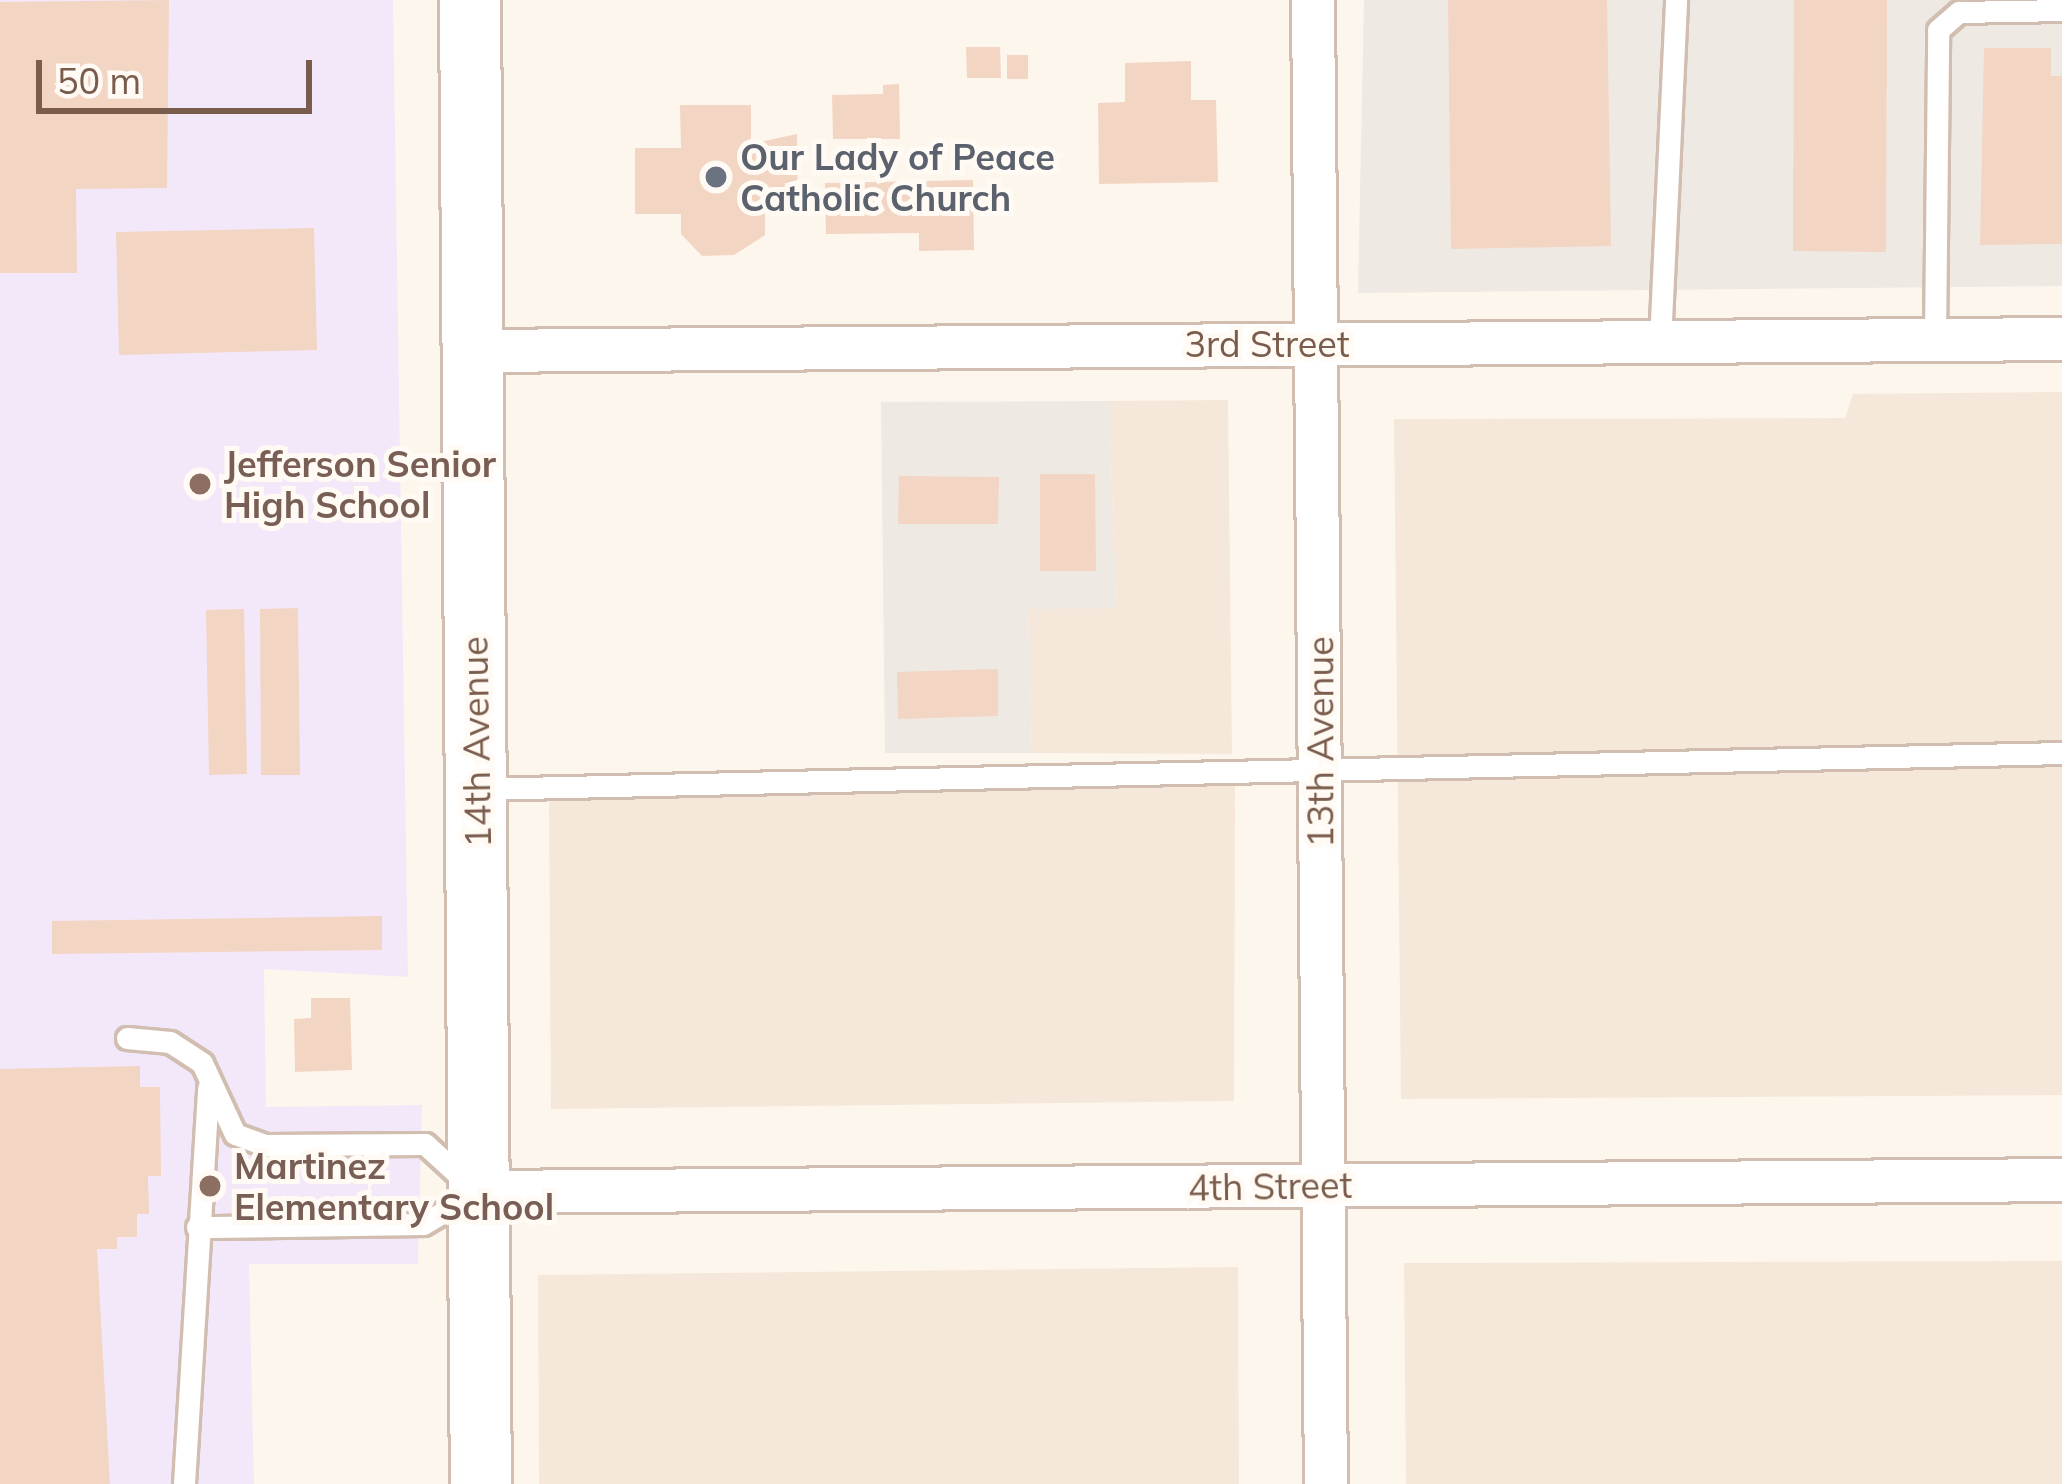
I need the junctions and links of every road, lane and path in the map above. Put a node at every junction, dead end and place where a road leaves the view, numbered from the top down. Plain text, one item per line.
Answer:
1 (470, 0) edge
2 (1313, 0) edge
3 (1676, 0) edge
4 (2062, 10) edge
5 (2062, 339) edge
6 (1935, 340) junction
7 (1660, 342) junction
8 (1318, 344) junction
9 (472, 351) junction
10 (2062, 753) edge
11 (1321, 766) junction
12 (477, 789) junction
13 (127, 1038) dead end
14 (208, 1088) junction
15 (2062, 1180) edge
16 (1324, 1186) junction
17 (477, 1192) junction
18 (197, 1227) junction
19 (184, 1484) edge
20 (481, 1484) edge
21 (1326, 1484) edge

1 - 9 street, 14th Avenue
2 - 8 street, 13th Avenue
3 - 7 lane
4 - 6 lane
5 - 6 street, 3rd Street
6 - 7 street, 3rd Street
7 - 8 street, 3rd Street
8 - 9 street, 3rd Street
8 - 11 street, 13th Avenue
9 - 12 street, 14th Avenue
10 - 11 lane
11 - 12 lane
11 - 16 street, 13th Avenue
12 - 17 street, 14th Avenue
13 - 14 lane
14 - 17 lane
14 - 18 lane
15 - 16 street, 4th Street
16 - 17 street, 4th Street
16 - 21 street, 13th Avenue
17 - 18 lane
17 - 20 street, 14th Avenue
18 - 19 lane

